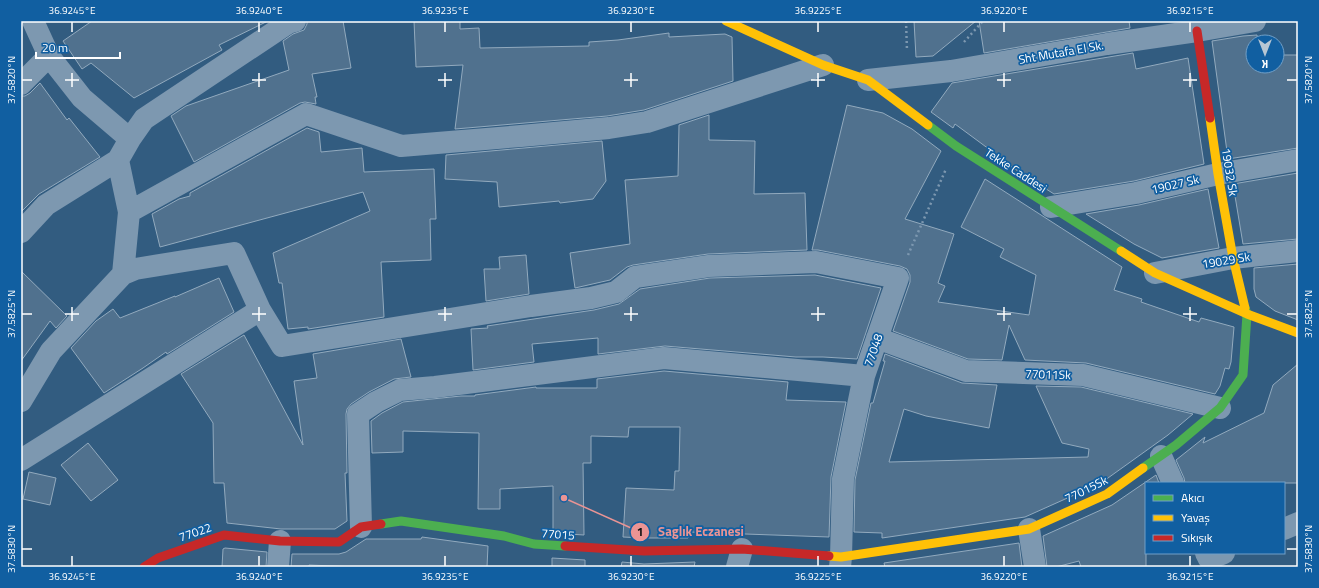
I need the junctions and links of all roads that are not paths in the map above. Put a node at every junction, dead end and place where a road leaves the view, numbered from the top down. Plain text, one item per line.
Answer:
1 (33, 21) edge
2 (295, 21) edge
3 (726, 21) edge
4 (1255, 21) edge
5 (1197, 31) junction
6 (49, 56) junction
7 (823, 65) junction
8 (868, 80) junction
9 (21, 84) edge
10 (130, 139) junction
11 (118, 160) junction
12 (1298, 160) edge
13 (1218, 174) junction
14 (1051, 207) junction
15 (129, 212) junction
16 (21, 232) edge
17 (1298, 251) edge
18 (1233, 258) junction
19 (1155, 273) junction
20 (123, 274) junction
21 (260, 310) junction
22 (1247, 314) junction
23 (1298, 333) edge
24 (877, 338) junction
25 (864, 376) junction
26 (21, 401) edge
27 (1220, 408) junction
28 (1161, 456) junction
29 (21, 460) edge
30 (1173, 482) edge
31 (1298, 523) edge
32 (361, 526) junction
33 (1029, 529) junction
34 (1285, 529) edge
35 (280, 541) junction
36 (1206, 554) edge
37 (1222, 554) edge
38 (739, 558) edge
39 (840, 562) edge
40 (144, 567) edge
41 (278, 567) edge
42 (1035, 567) edge

1 - 6 street
2 - 10 street
3 - 7 street, Tekke Caddesi
4 - 5 street, Sht Mutafa El Sk.
5 - 8 street, Sht Mutafa El Sk.
5 - 13 street, 19032 Sk
6 - 9 street
6 - 10 street
7 - 8 street, Tekke Caddesi
7 - 15 street
8 - 14 street, Tekke Caddesi
10 - 11 street
11 - 15 street
11 - 16 street
12 - 13 street, 19027 Sk
13 - 14 street, 19027 Sk
13 - 18 street, 19032 Sk
14 - 19 street, Tekke Caddesi
15 - 20 street
17 - 18 street, 19029 Sk
18 - 19 street, 19029 Sk
18 - 22 street, 19032 Sk
19 - 22 street, Tekke Caddesi
20 - 21 street
20 - 26 street
21 - 24 street, 77048
21 - 29 street
22 - 23 street, Tekke Caddesi
22 - 27 street, 77015Sk
24 - 25 street, 77048
24 - 27 street, 77011Sk
25 - 32 street
25 - 39 street, 77048
27 - 28 street, 77015Sk
28 - 30 street
28 - 33 street, 77015Sk
31 - 34 street
32 - 35 street, 77015
32 - 38 street, 77015
33 - 39 street, 77015Sk
33 - 42 street
35 - 40 street, 77022
35 - 41 street
36 - 37 street
38 - 39 street, 77015

